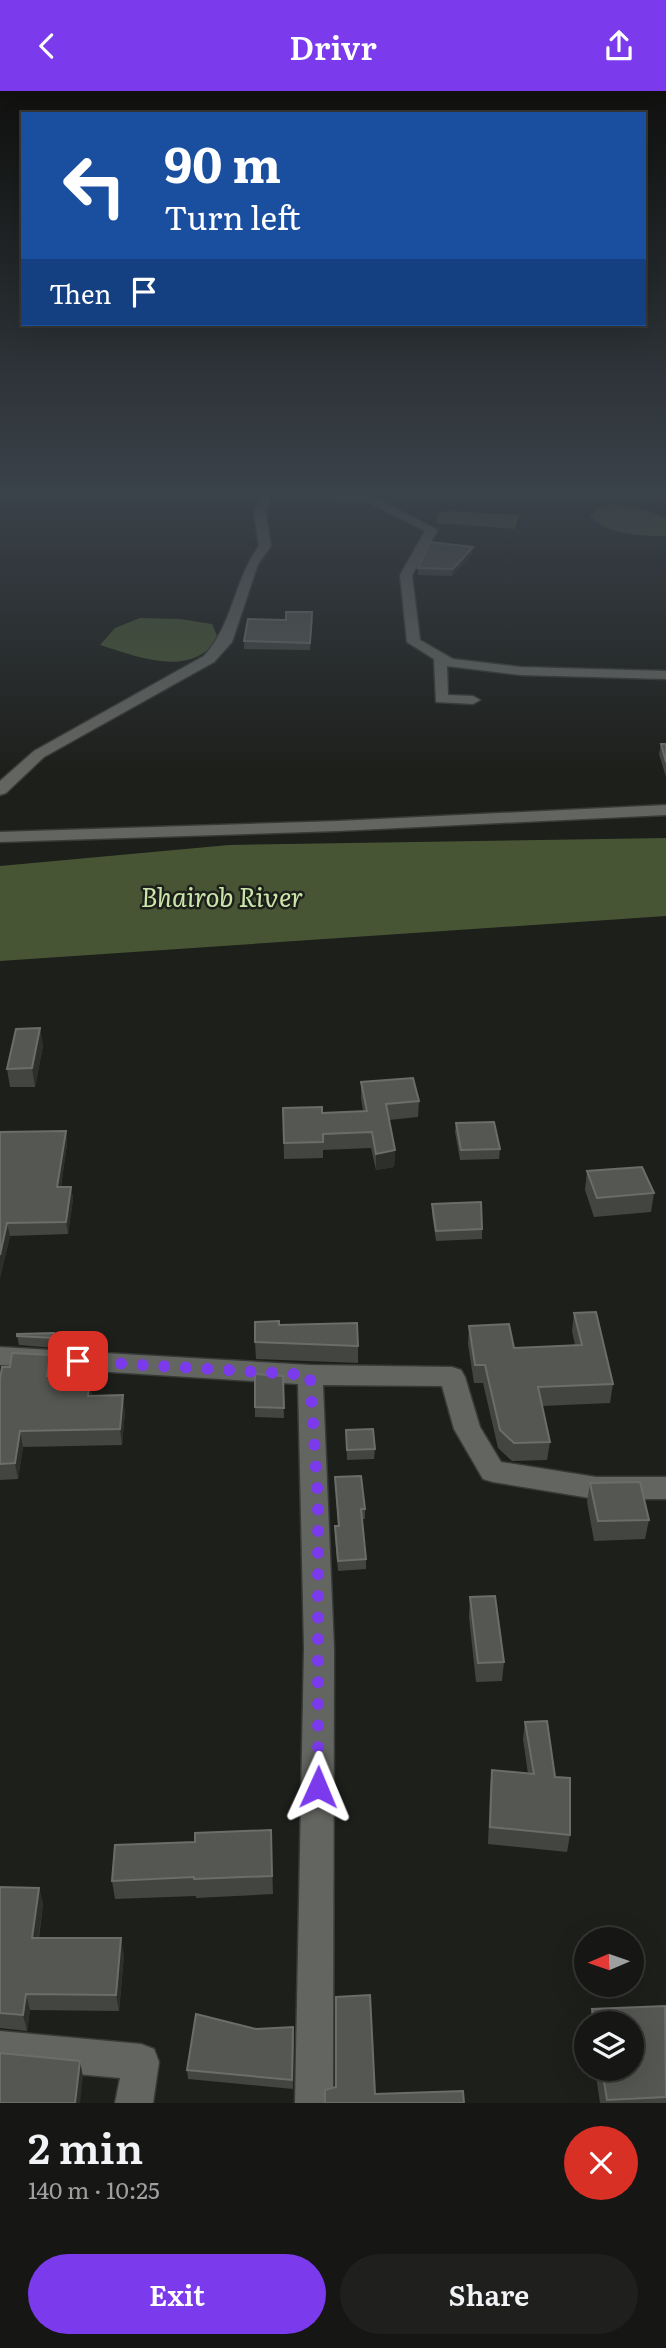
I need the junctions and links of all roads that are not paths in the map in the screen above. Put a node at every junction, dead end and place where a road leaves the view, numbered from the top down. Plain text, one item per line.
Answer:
1 (245, 585) edge
2 (407, 585) edge
3 (440, 661) dead end
4 (666, 675) edge
5 (473, 700) dead end
6 (0, 790) edge
7 (666, 810) edge
8 (0, 837) edge
9 (0, 1356) edge
10 (310, 1375) junction
11 (666, 1489) edge
12 (0, 2049) edge
13 (134, 2103) edge
14 (314, 2103) edge

1 - 6 street
2 - 4 street
3 - 5 street
7 - 8 street
9 - 10 street
10 - 11 street
10 - 14 street
12 - 13 street

